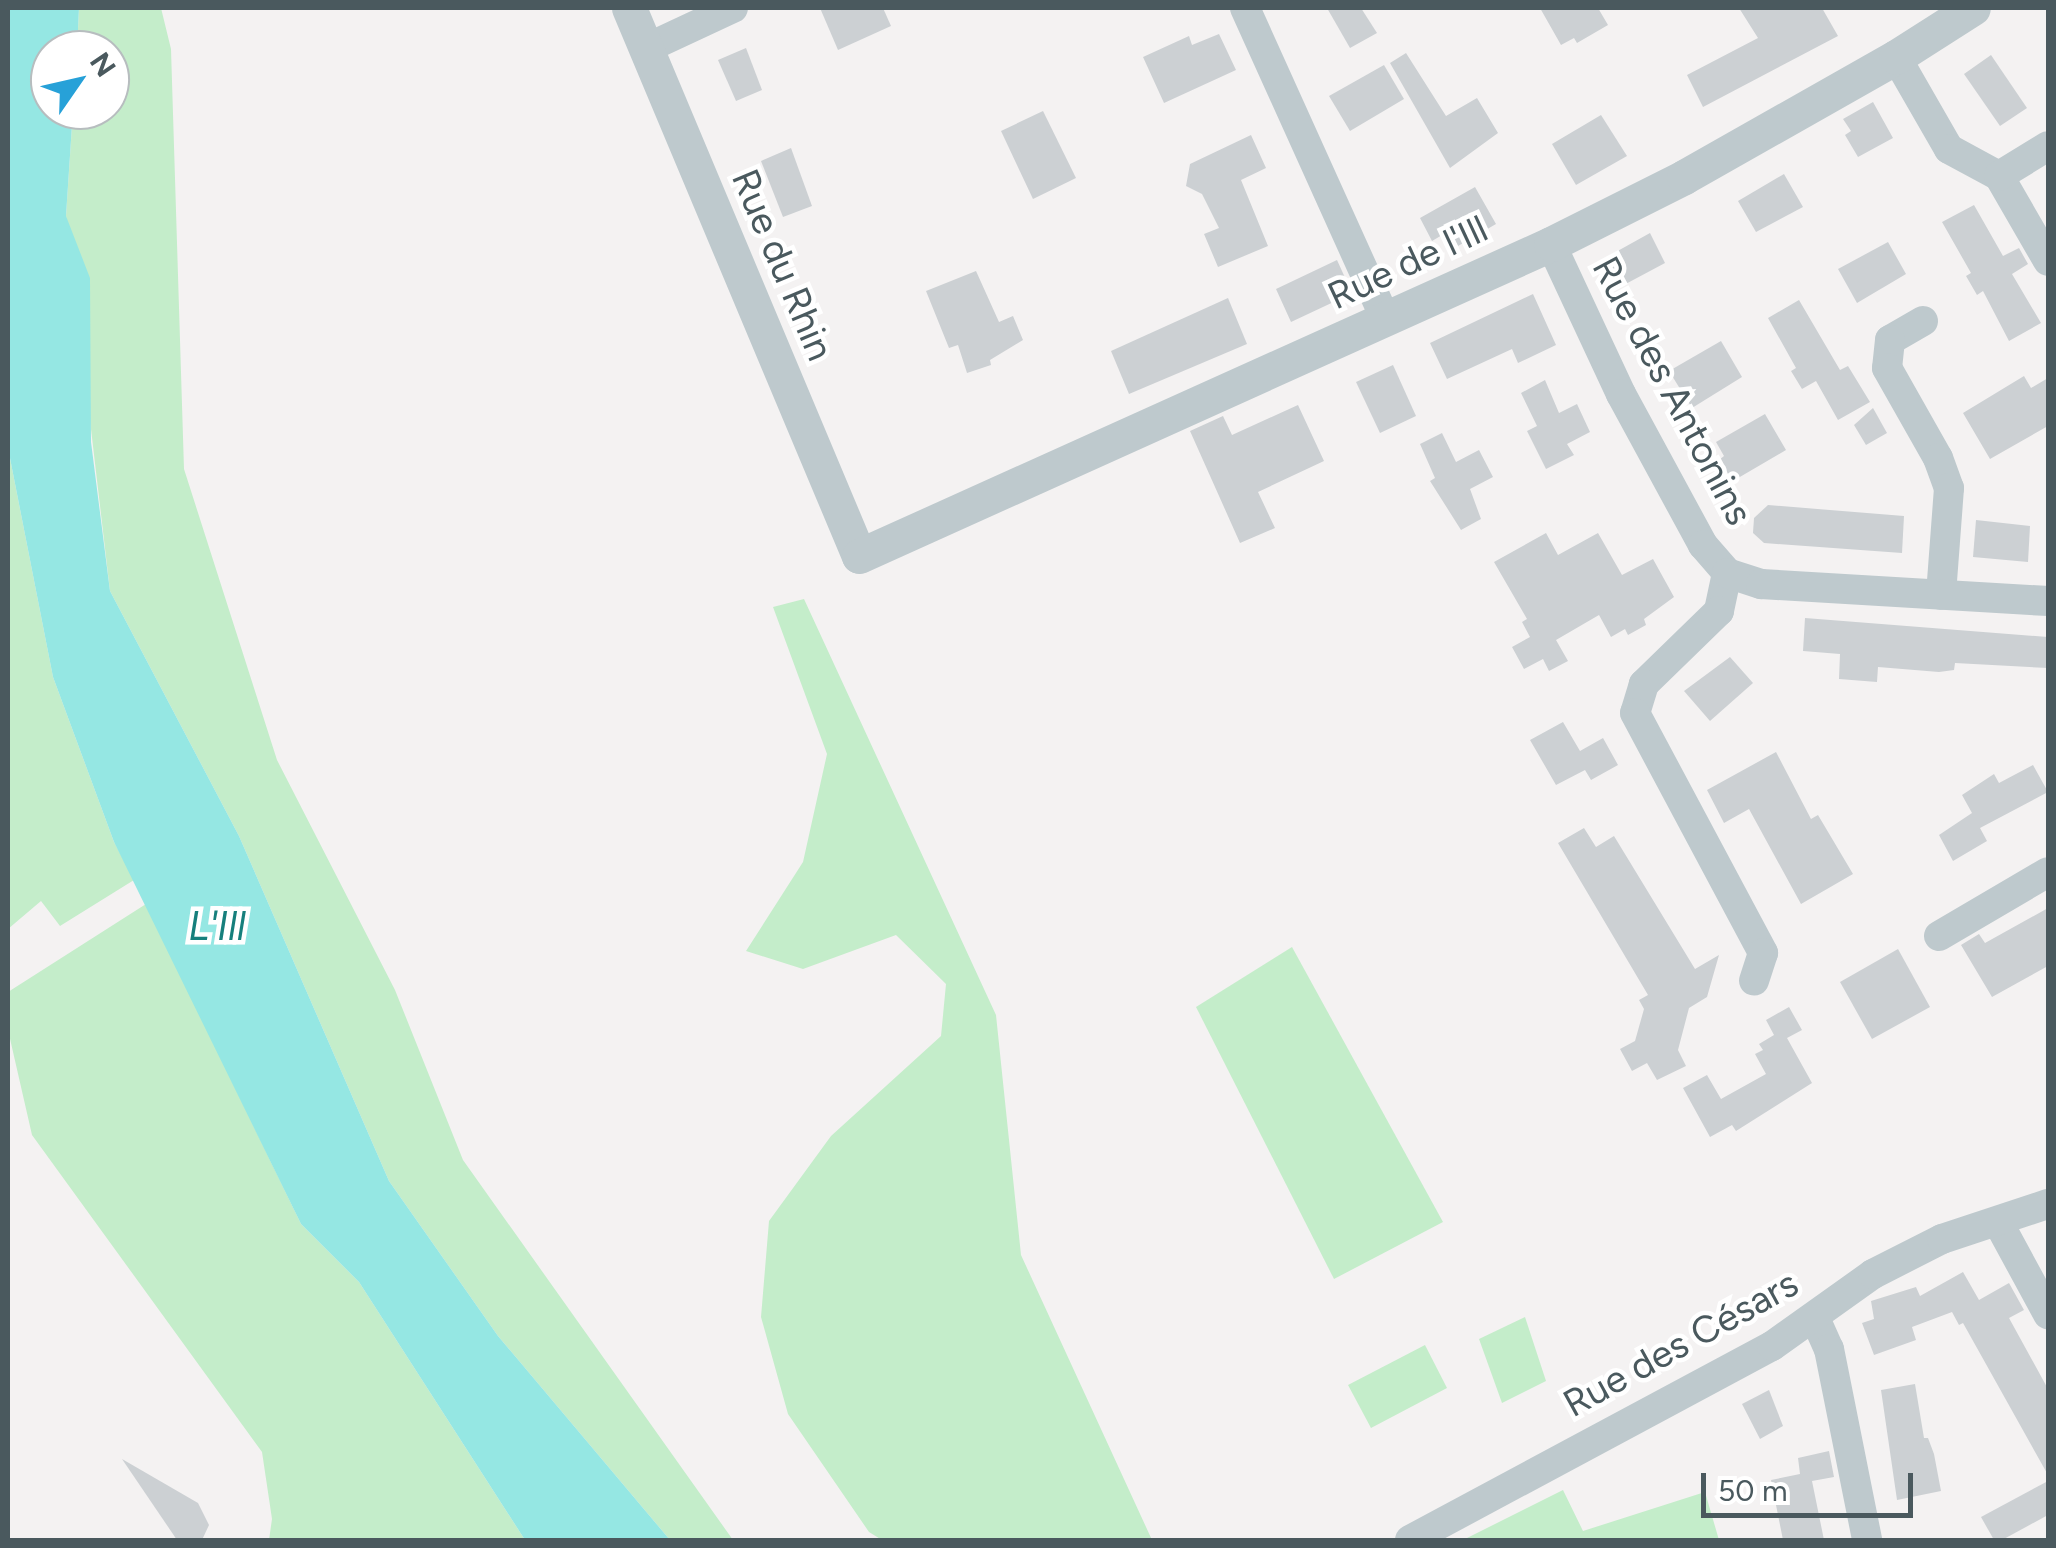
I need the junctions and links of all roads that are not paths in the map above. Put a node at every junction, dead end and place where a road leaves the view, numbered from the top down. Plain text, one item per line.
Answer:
1 (629, 8) edge
2 (733, 8) edge
3 (1245, 8) edge
4 (1974, 8) edge
5 (645, 49) junction
6 (1896, 57) junction
7 (2048, 146) edge
8 (1998, 176) junction
9 (1551, 244) junction
10 (2048, 262) edge
11 (1386, 321) junction
12 (1923, 321) dead end
13 (859, 556) joint
14 (1727, 572) junction
15 (1940, 595) junction
16 (2048, 601) edge
17 (2048, 872) edge
18 (1939, 936) dead end
19 (1754, 981) dead end
20 (2048, 1204) edge
21 (1998, 1222) junction
22 (2048, 1314) edge
23 (1815, 1318) junction
24 (1410, 1540) edge
25 (1868, 1540) edge

1 - 5 street, Rue du Rhin
2 - 5 street
3 - 11 street
4 - 6 street, Rue de l'Ill
5 - 13 street, Rue du Rhin
6 - 8 street
6 - 9 street, Rue de l'Ill
7 - 8 street
8 - 10 street
9 - 11 street, Rue de l'Ill
9 - 14 street, Rue des Antonins
11 - 13 street, Rue de l'Ill
12 - 15 street
14 - 15 street
14 - 19 street
15 - 16 street
17 - 18 street
20 - 21 street, Rue des Césars
21 - 22 street
21 - 23 street, Rue des Césars
23 - 24 street, Rue des Césars
23 - 25 street

